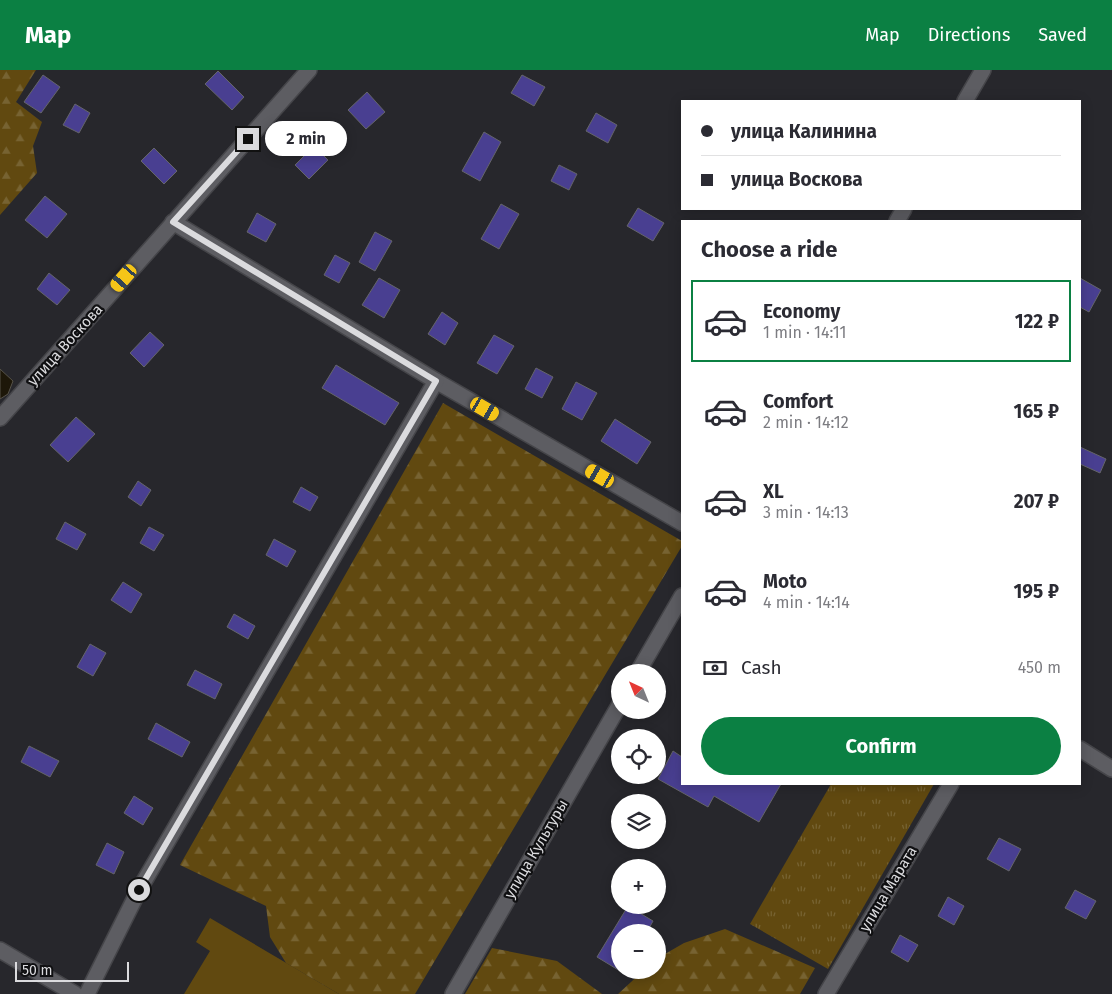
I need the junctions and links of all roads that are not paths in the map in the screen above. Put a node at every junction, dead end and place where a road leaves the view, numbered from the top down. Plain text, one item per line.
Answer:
1 (310, 70) edge
2 (983, 70) edge
3 (966, 100) edge
4 (173, 222) junction
5 (436, 381) junction
6 (0, 418) edge
7 (681, 522) edge
8 (681, 598) edge
9 (643, 664) edge
10 (611, 719) edge
11 (1081, 749) edge
12 (1112, 769) edge
13 (949, 785) edge
14 (0, 950) edge
15 (75, 994) edge
16 (87, 994) edge
17 (453, 994) edge
18 (826, 994) edge

1 - 4 street, улица Воскова
2 - 3 street
4 - 5 street
4 - 6 street, улица Воскова
5 - 7 street
5 - 16 street
8 - 9 street
10 - 17 street, улица Культуры
11 - 12 street
13 - 18 street, улица Марата
14 - 15 street

